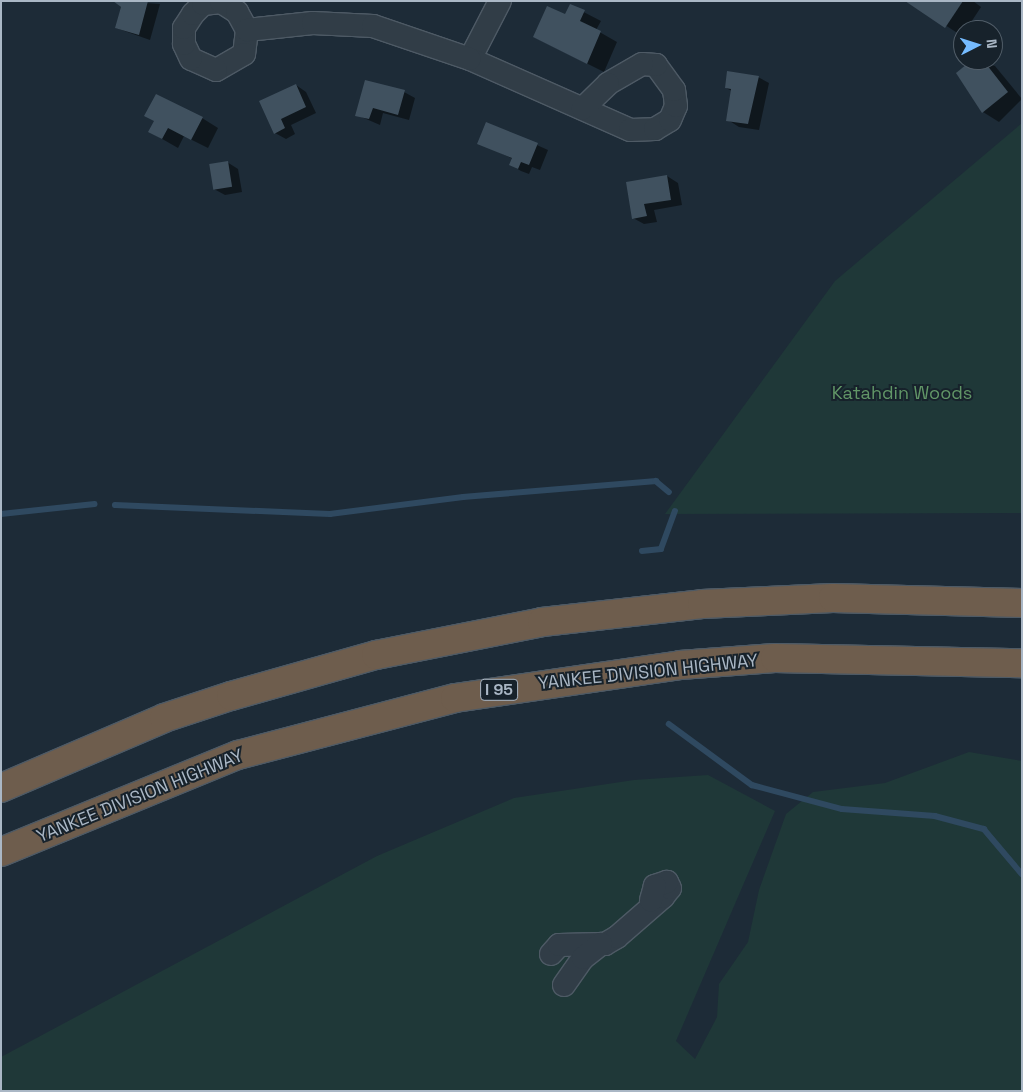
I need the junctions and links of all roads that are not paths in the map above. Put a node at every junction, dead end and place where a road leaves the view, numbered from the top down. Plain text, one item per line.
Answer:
1 (500, 1) edge
2 (247, 30) dead end
3 (470, 59) junction
4 (583, 108) dead end
5 (1022, 603) edge
6 (1022, 662) edge
7 (1, 788) edge
8 (1, 852) edge
9 (651, 900) dead end
10 (601, 944) junction
11 (551, 954) dead end
12 (564, 985) dead end

1 - 3 street
2 - 3 street
3 - 4 street
5 - 7 highway
6 - 8 highway, YANKEE DIVISION HIGHWAY / I 95
9 - 10 street
10 - 11 street
10 - 12 street

